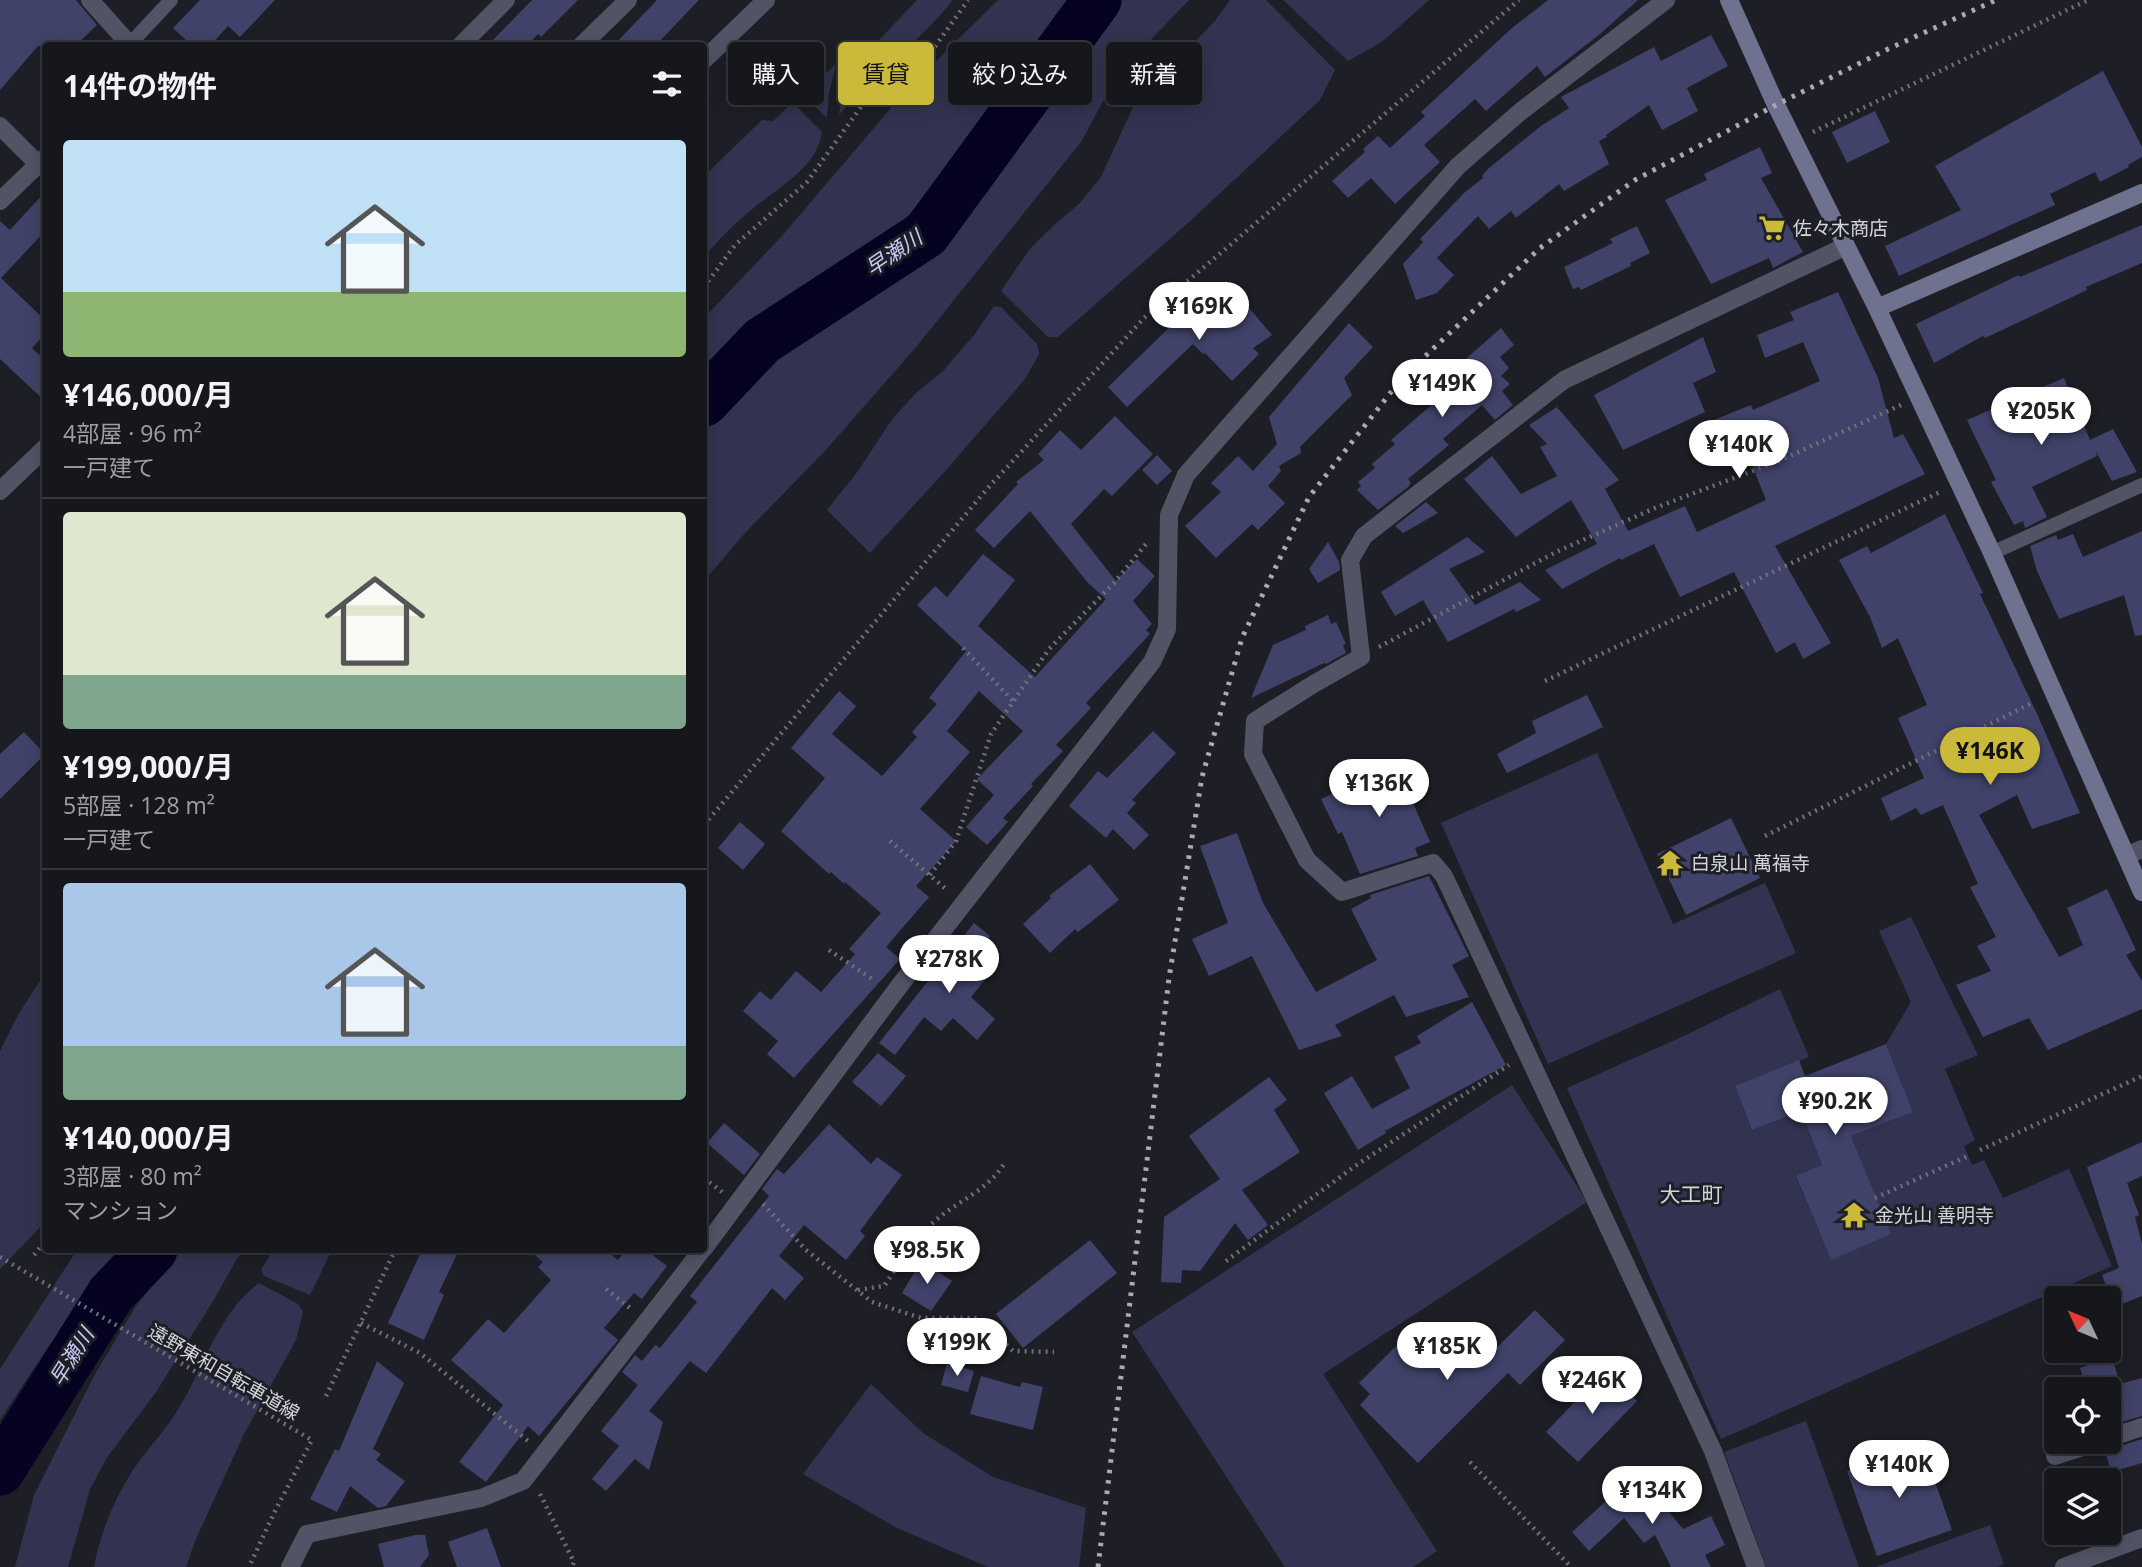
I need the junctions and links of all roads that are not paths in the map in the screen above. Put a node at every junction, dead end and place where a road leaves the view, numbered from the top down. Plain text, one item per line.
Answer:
1 (90, 0) edge
2 (172, 0) edge
3 (506, 0) edge
4 (628, 0) edge
5 (766, 0) edge
6 (1666, 0) edge
7 (1729, 0) edge
8 (127, 42) edge
9 (133, 42) edge
10 (464, 42) edge
11 (585, 42) edge
12 (707, 57) edge
13 (0, 126) edge
14 (42, 160) edge
15 (2142, 193) edge
16 (0, 201) edge
17 (1846, 246) junction
18 (1877, 308) junction
19 (42, 451) edge
20 (2142, 485) edge
21 (0, 491) edge
22 (1992, 553) junction
23 (2134, 853) edge
24 (2142, 892) edge
25 (707, 1244) edge
26 (700, 1253) edge
27 (2142, 1427) edge
28 (2121, 1434) edge
29 (2061, 1454) edge
30 (2055, 1456) dead end
31 (2142, 1538) edge
32 (290, 1567) edge
33 (1756, 1567) edge
34 (2064, 1567) edge

1 - 8 street
2 - 9 lane
3 - 10 street
4 - 11 street
5 - 12 street
6 - 25 street
7 - 17 street
13 - 14 street
14 - 16 street
15 - 18 street
17 - 18 street
17 - 33 street
18 - 22 street
19 - 21 street
20 - 22 lane
22 - 23 street
23 - 24 street
26 - 32 street
27 - 28 street
29 - 30 street
31 - 34 street

